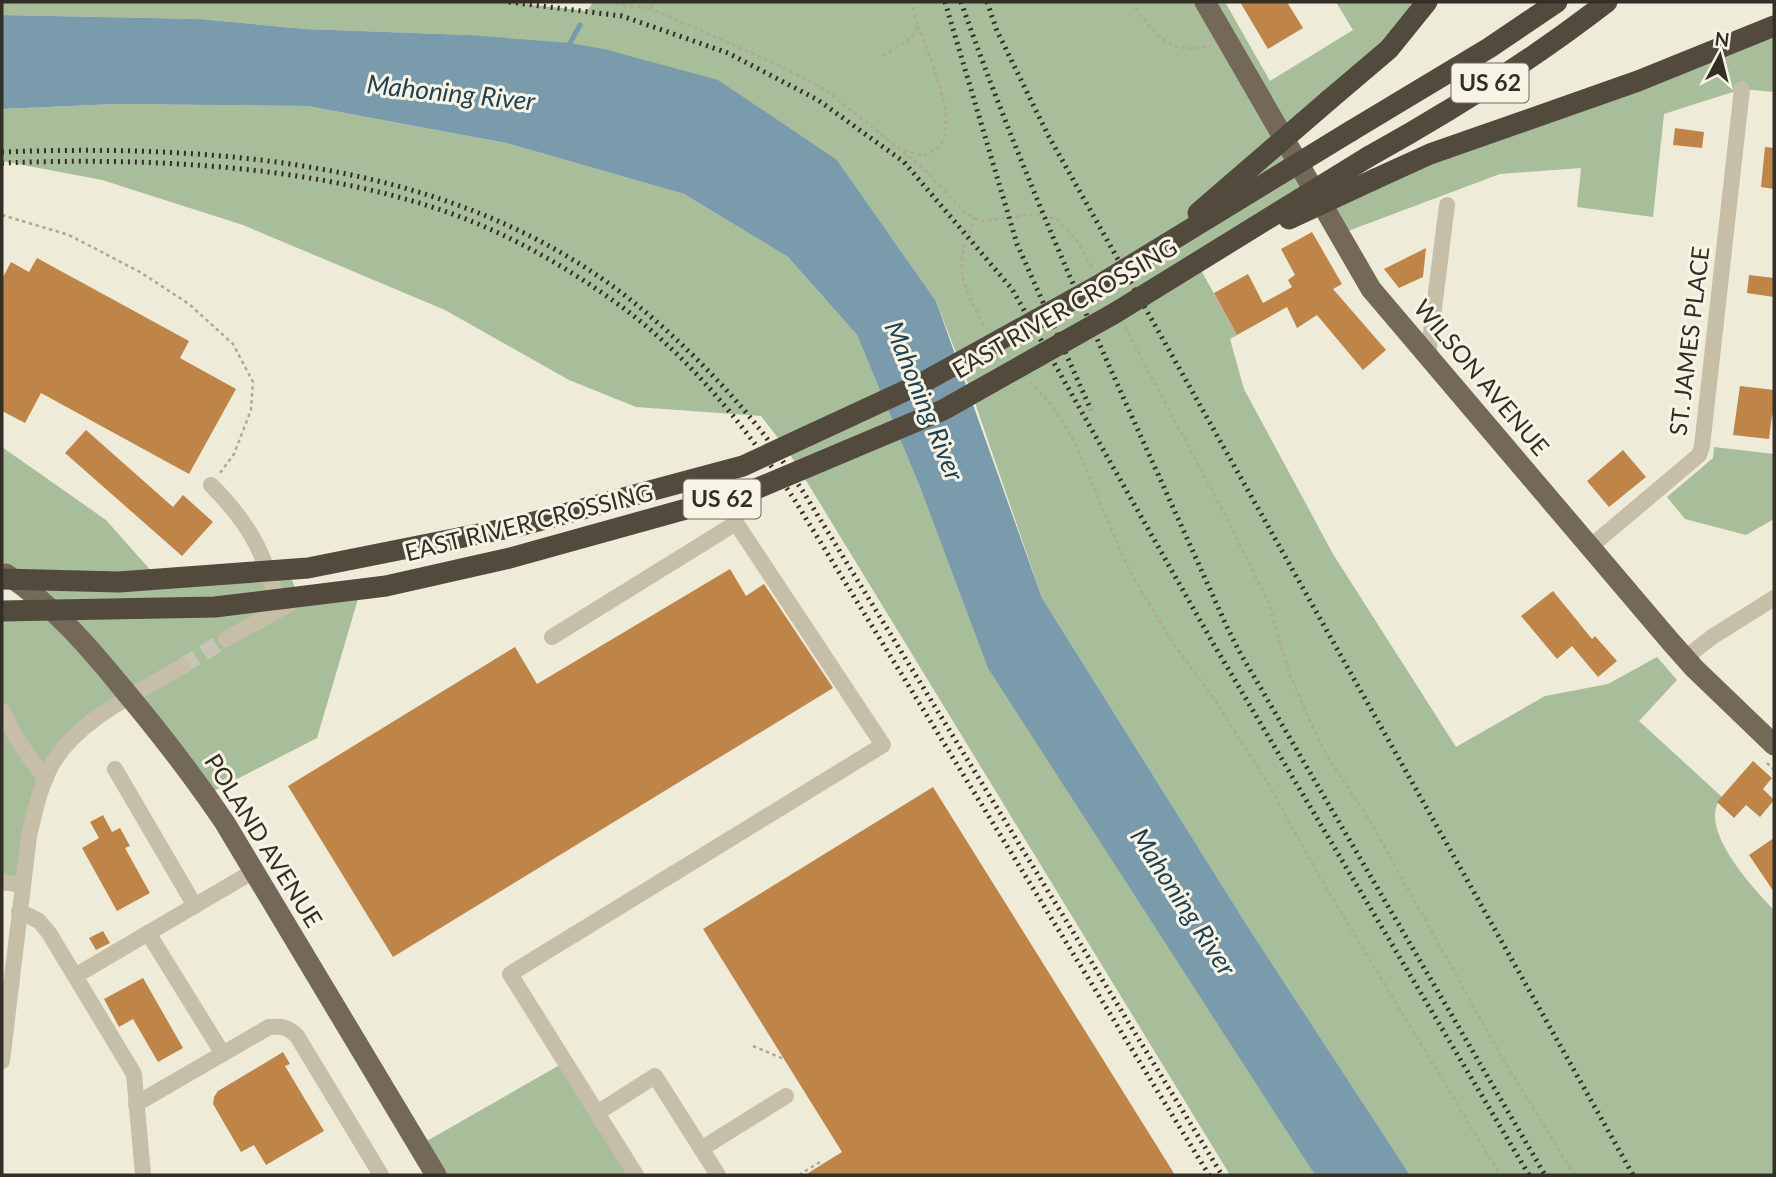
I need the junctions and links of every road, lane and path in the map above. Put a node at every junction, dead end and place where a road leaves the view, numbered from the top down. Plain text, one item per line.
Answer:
1 (595, 2) edge
2 (654, 2) edge
3 (912, 2) edge
4 (1131, 2) edge
5 (1205, 2) edge
6 (1427, 2) edge
7 (1558, 2) edge
8 (1607, 2) edge
9 (649, 8) junction
10 (918, 26) junction
11 (1774, 26) edge
12 (1227, 40) junction
13 (883, 57) dead end
14 (1742, 89) dead end
15 (901, 149) junction
16 (1447, 205) dead end
17 (2, 215) edge
18 (975, 218) junction
19 (1145, 257) junction
20 (1202, 259) junction
21 (1096, 275) dead end
22 (1121, 319) dead end
23 (987, 333) dead end
24 (1428, 356) junction
25 (1027, 379) dead end
26 (211, 485) joint
27 (1590, 547) junction
28 (2, 570) edge
29 (2, 579) edge
30 (363, 582) dead end
31 (1774, 598) edge
32 (279, 608) junction
33 (2, 611) edge
34 (552, 637) dead end
35 (226, 639) tunnel mouth
36 (1685, 658) junction
37 (183, 666) tunnel mouth
38 (131, 698) junction
39 (2, 711) edge
40 (1774, 745) edge
41 (115, 769) dead end
42 (46, 778) junction
43 (254, 871) junction
44 (2, 882) edge
45 (22, 885) junction
46 (195, 906) junction
47 (19, 911) junction
48 (148, 933) junction
49 (75, 976) junction
50 (753, 1046) dead end
51 (223, 1054) junction
52 (784, 1059) dead end
53 (2, 1060) edge
54 (786, 1096) dead end
55 (136, 1104) junction
56 (597, 1113) junction
57 (701, 1149) junction
58 (822, 1165) dead end
59 (143, 1175) edge
60 (381, 1175) edge
61 (436, 1175) edge
62 (636, 1175) edge
63 (718, 1175) edge
64 (799, 1175) edge
65 (1500, 1175) edge
66 (1574, 1175) edge

1 - 9 path
2 - 9 path
3 - 10 path
4 - 12 path
5 - 12 main road, WILSON AVENUE
6 - 19 highway, bridge
7 - 19 highway, EAST RIVER CROSSING / US 62, bridge
8 - 20 highway, EAST RIVER CROSSING / US 62, bridge
9 - 15 path
10 - 13 path
10 - 15 path
11 - 20 highway, bridge
12 - 24 main road, WILSON AVENUE
14 - 27 street, ST. JAMES PLACE
15 - 18 path
16 - 24 street
17 - 26 path
18 - 21 path
18 - 23 path
19 - 29 highway, EAST RIVER CROSSING / US 62, bridge
20 - 33 highway, EAST RIVER CROSSING / US 62, bridge
22 - 66 path
24 - 27 main road, WILSON AVENUE
25 - 65 path
26 - 32 street
27 - 36 main road, WILSON AVENUE
28 - 38 main road, POLAND AVENUE
30 - 32 street
31 - 36 street
32 - 35 street
34 - 56 street
36 - 40 main road, WILSON AVENUE
37 - 38 street
38 - 42 street
38 - 43 main road, POLAND AVENUE
39 - 42 street
41 - 46 street
42 - 45 street
43 - 46 street
43 - 61 main road, POLAND AVENUE
44 - 45 street
45 - 47 street
46 - 48 street
47 - 49 street
47 - 53 street
48 - 49 street
48 - 51 street
49 - 55 street
50 - 52 path
51 - 55 street
51 - 60 street
54 - 57 street
55 - 59 street
56 - 57 street
56 - 62 street
57 - 63 street
58 - 64 path

